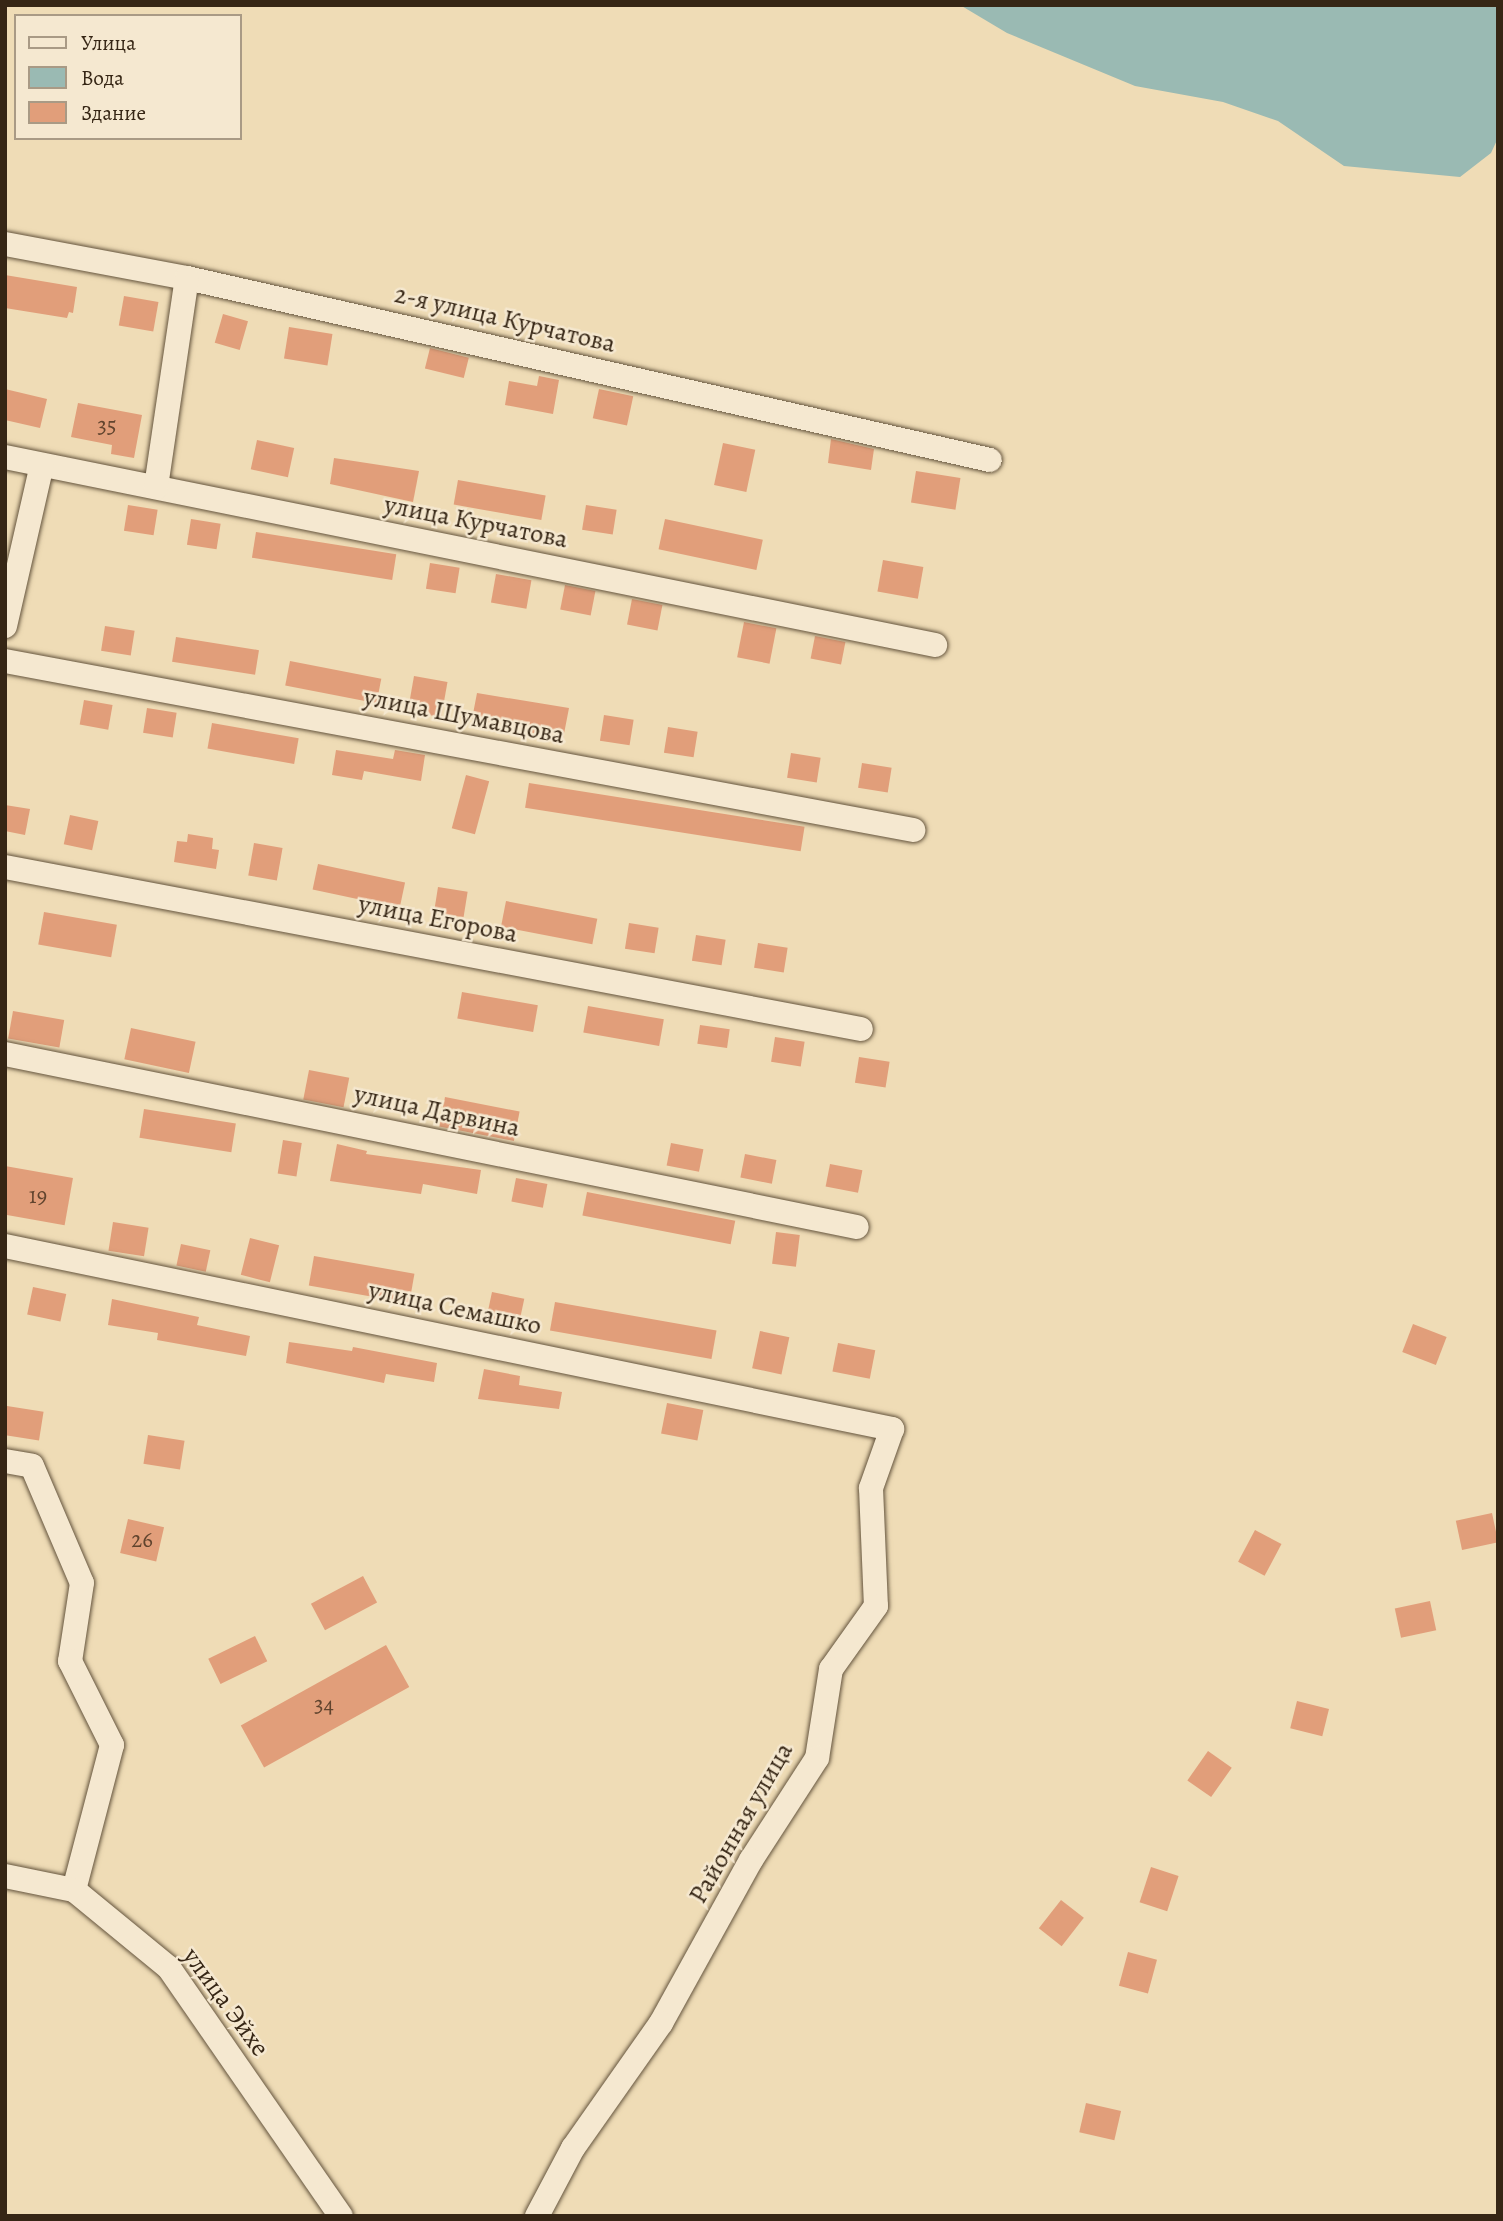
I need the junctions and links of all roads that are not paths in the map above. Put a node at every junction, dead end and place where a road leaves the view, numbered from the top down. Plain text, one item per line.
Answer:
1 (5, 244) edge
2 (187, 278) junction
3 (5, 457) edge
4 (990, 460) dead end
5 (43, 465) junction
6 (156, 488) junction
7 (5, 626) edge
8 (935, 645) dead end
9 (5, 661) edge
10 (913, 830) dead end
11 (5, 867) edge
12 (861, 1029) dead end
13 (5, 1054) edge
14 (858, 1227) dead end
15 (5, 1245) edge
16 (892, 1429) joint
17 (5, 1461) edge
18 (5, 1876) edge
19 (74, 1890) junction
20 (341, 2216) edge
21 (537, 2216) edge

1 - 2 street, 2-я улица Курчатова
2 - 4 street, 2-я улица Курчатова
2 - 6 street
3 - 5 street, улица Курчатова
5 - 6 street, улица Курчатова
5 - 7 street
6 - 8 street, улица Курчатова
9 - 10 street, улица Шумавцова
11 - 12 street, улица Егорова
13 - 14 street, улица Дарвина
15 - 16 street, улица Семашко
16 - 21 street, Районная улица
17 - 19 street
18 - 19 street
19 - 20 street, улица Эйхе

